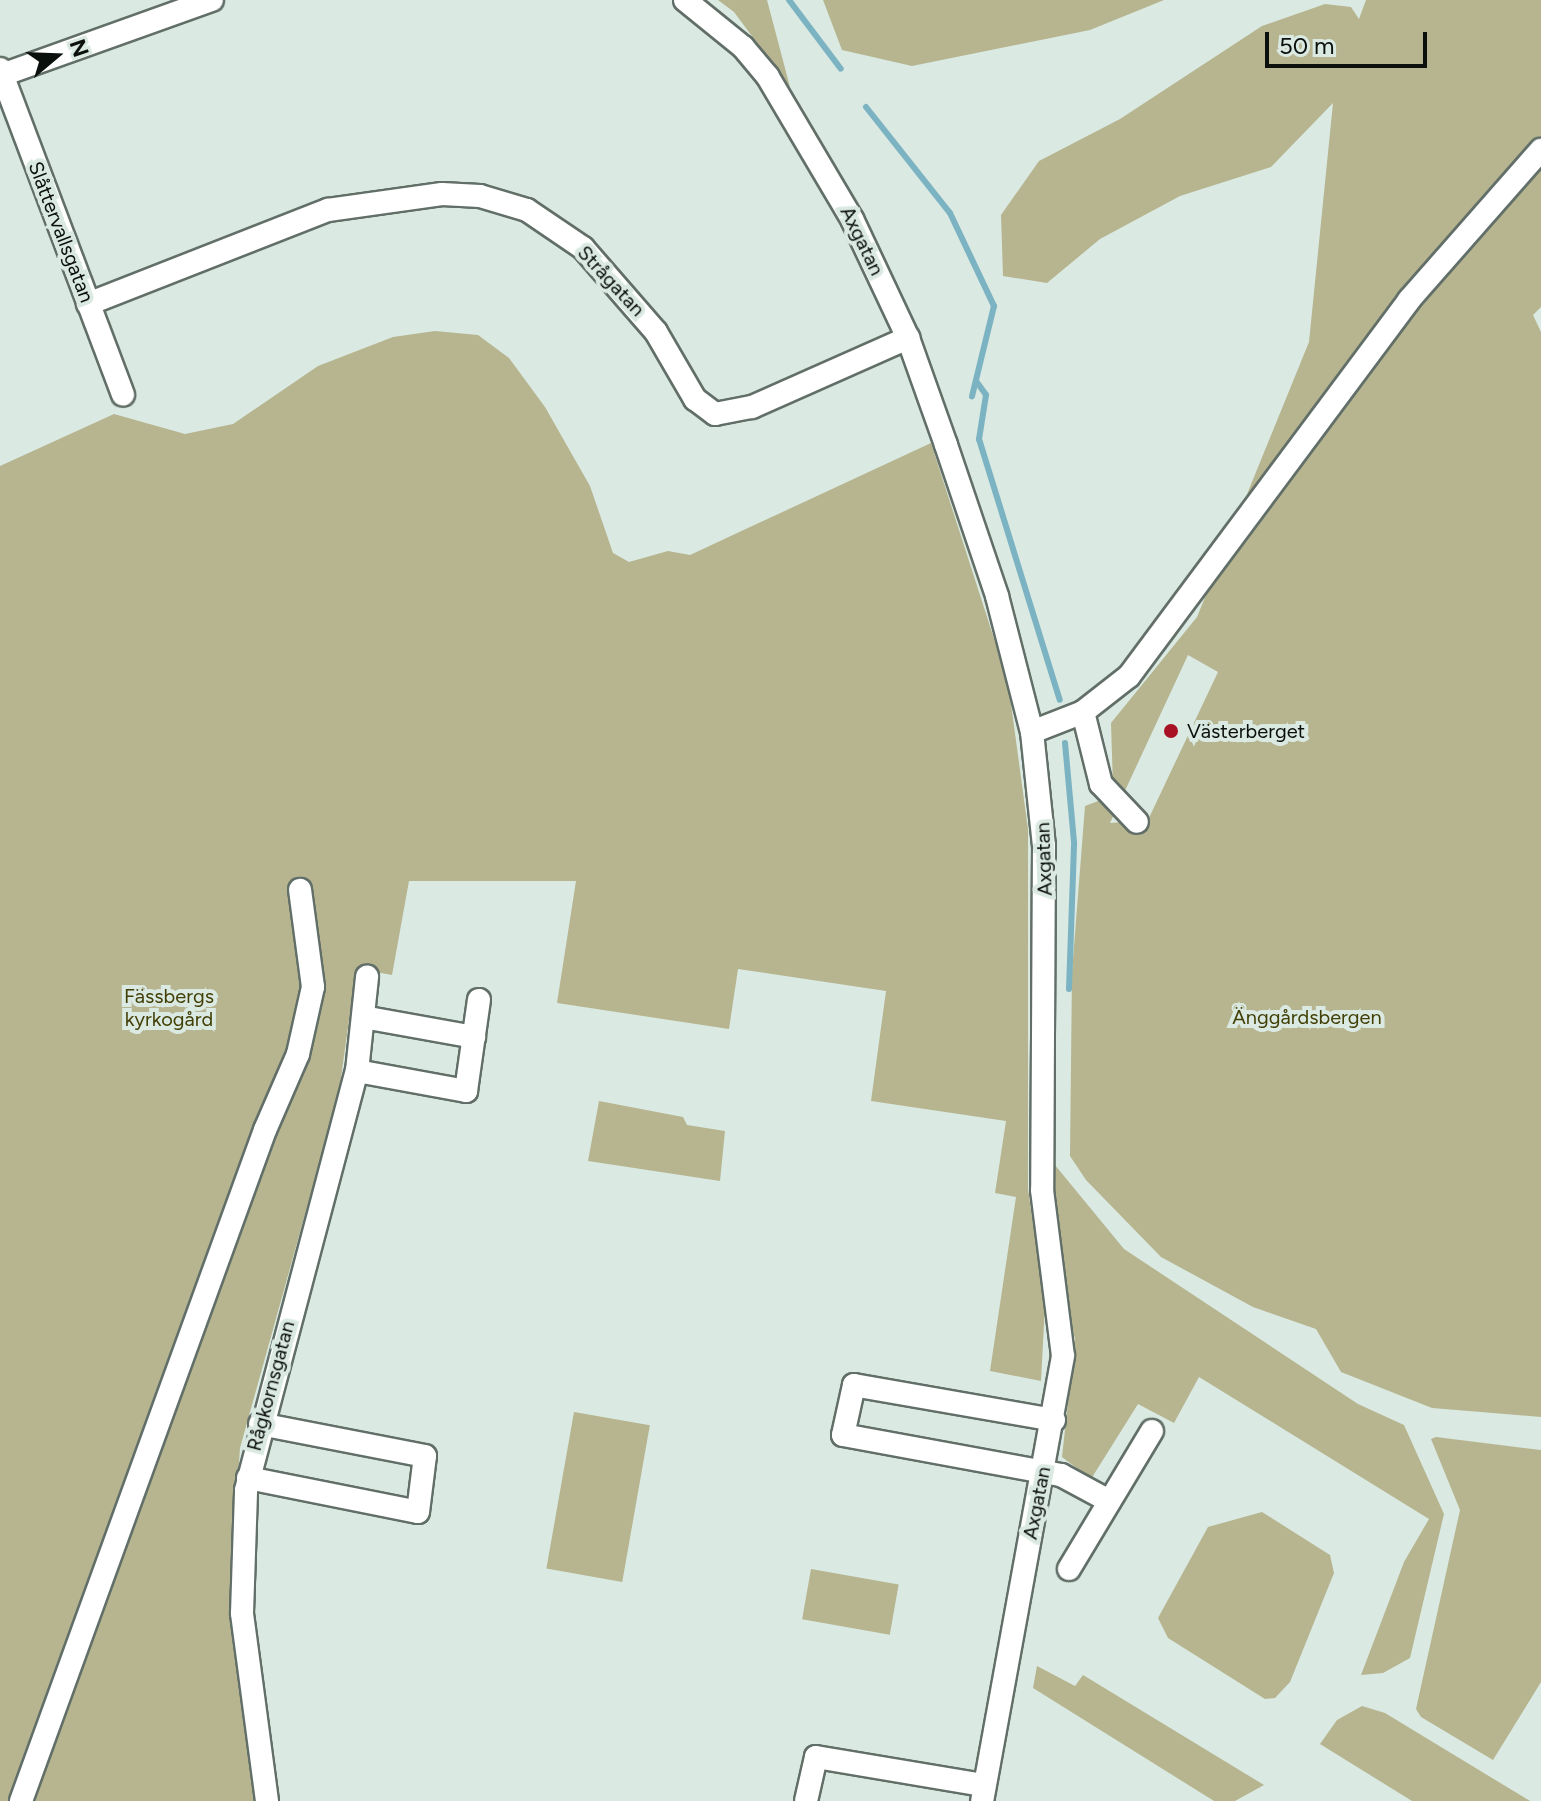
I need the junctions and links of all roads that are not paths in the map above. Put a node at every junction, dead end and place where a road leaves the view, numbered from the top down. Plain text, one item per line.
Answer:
1 (212, 0) edge
2 (685, 0) edge
3 (1, 72) edge
4 (1541, 150) edge
5 (88, 304) junction
6 (908, 338) junction
7 (123, 395) dead end
8 (1083, 712) junction
9 (1032, 732) junction
10 (1137, 822) dead end
11 (300, 890) dead end
12 (367, 977) dead end
13 (479, 1000) dead end
14 (363, 1017) junction
15 (474, 1037) junction
16 (357, 1071) junction
17 (1054, 1420) junction
18 (260, 1424) junction
19 (1152, 1431) dead end
20 (1042, 1473) junction
21 (248, 1478) junction
22 (1109, 1501) junction
23 (1069, 1569) dead end
24 (983, 1793) edge
25 (21, 1801) edge
26 (267, 1801) edge
27 (806, 1801) edge

1 - 3 street
2 - 6 street, Axgatan
3 - 5 street, Slåttervallsgatan
4 - 8 street
5 - 6 street, Strågatan
5 - 7 street, Slåttervallsgatan
6 - 9 street, Axgatan
8 - 9 street
8 - 10 street
9 - 17 street, Axgatan
11 - 25 street
12 - 14 street, Rågkornsgatan
13 - 15 street
14 - 15 street
14 - 16 street, Rågkornsgatan
15 - 16 street
16 - 18 street, Rågkornsgatan
17 - 20 street, Axgatan
17 - 20 street
18 - 21 street, Rågkornsgatan
18 - 21 street
19 - 22 street
20 - 22 street
20 - 24 street, Axgatan
21 - 26 street, Rågkornsgatan
22 - 23 street
24 - 27 street

